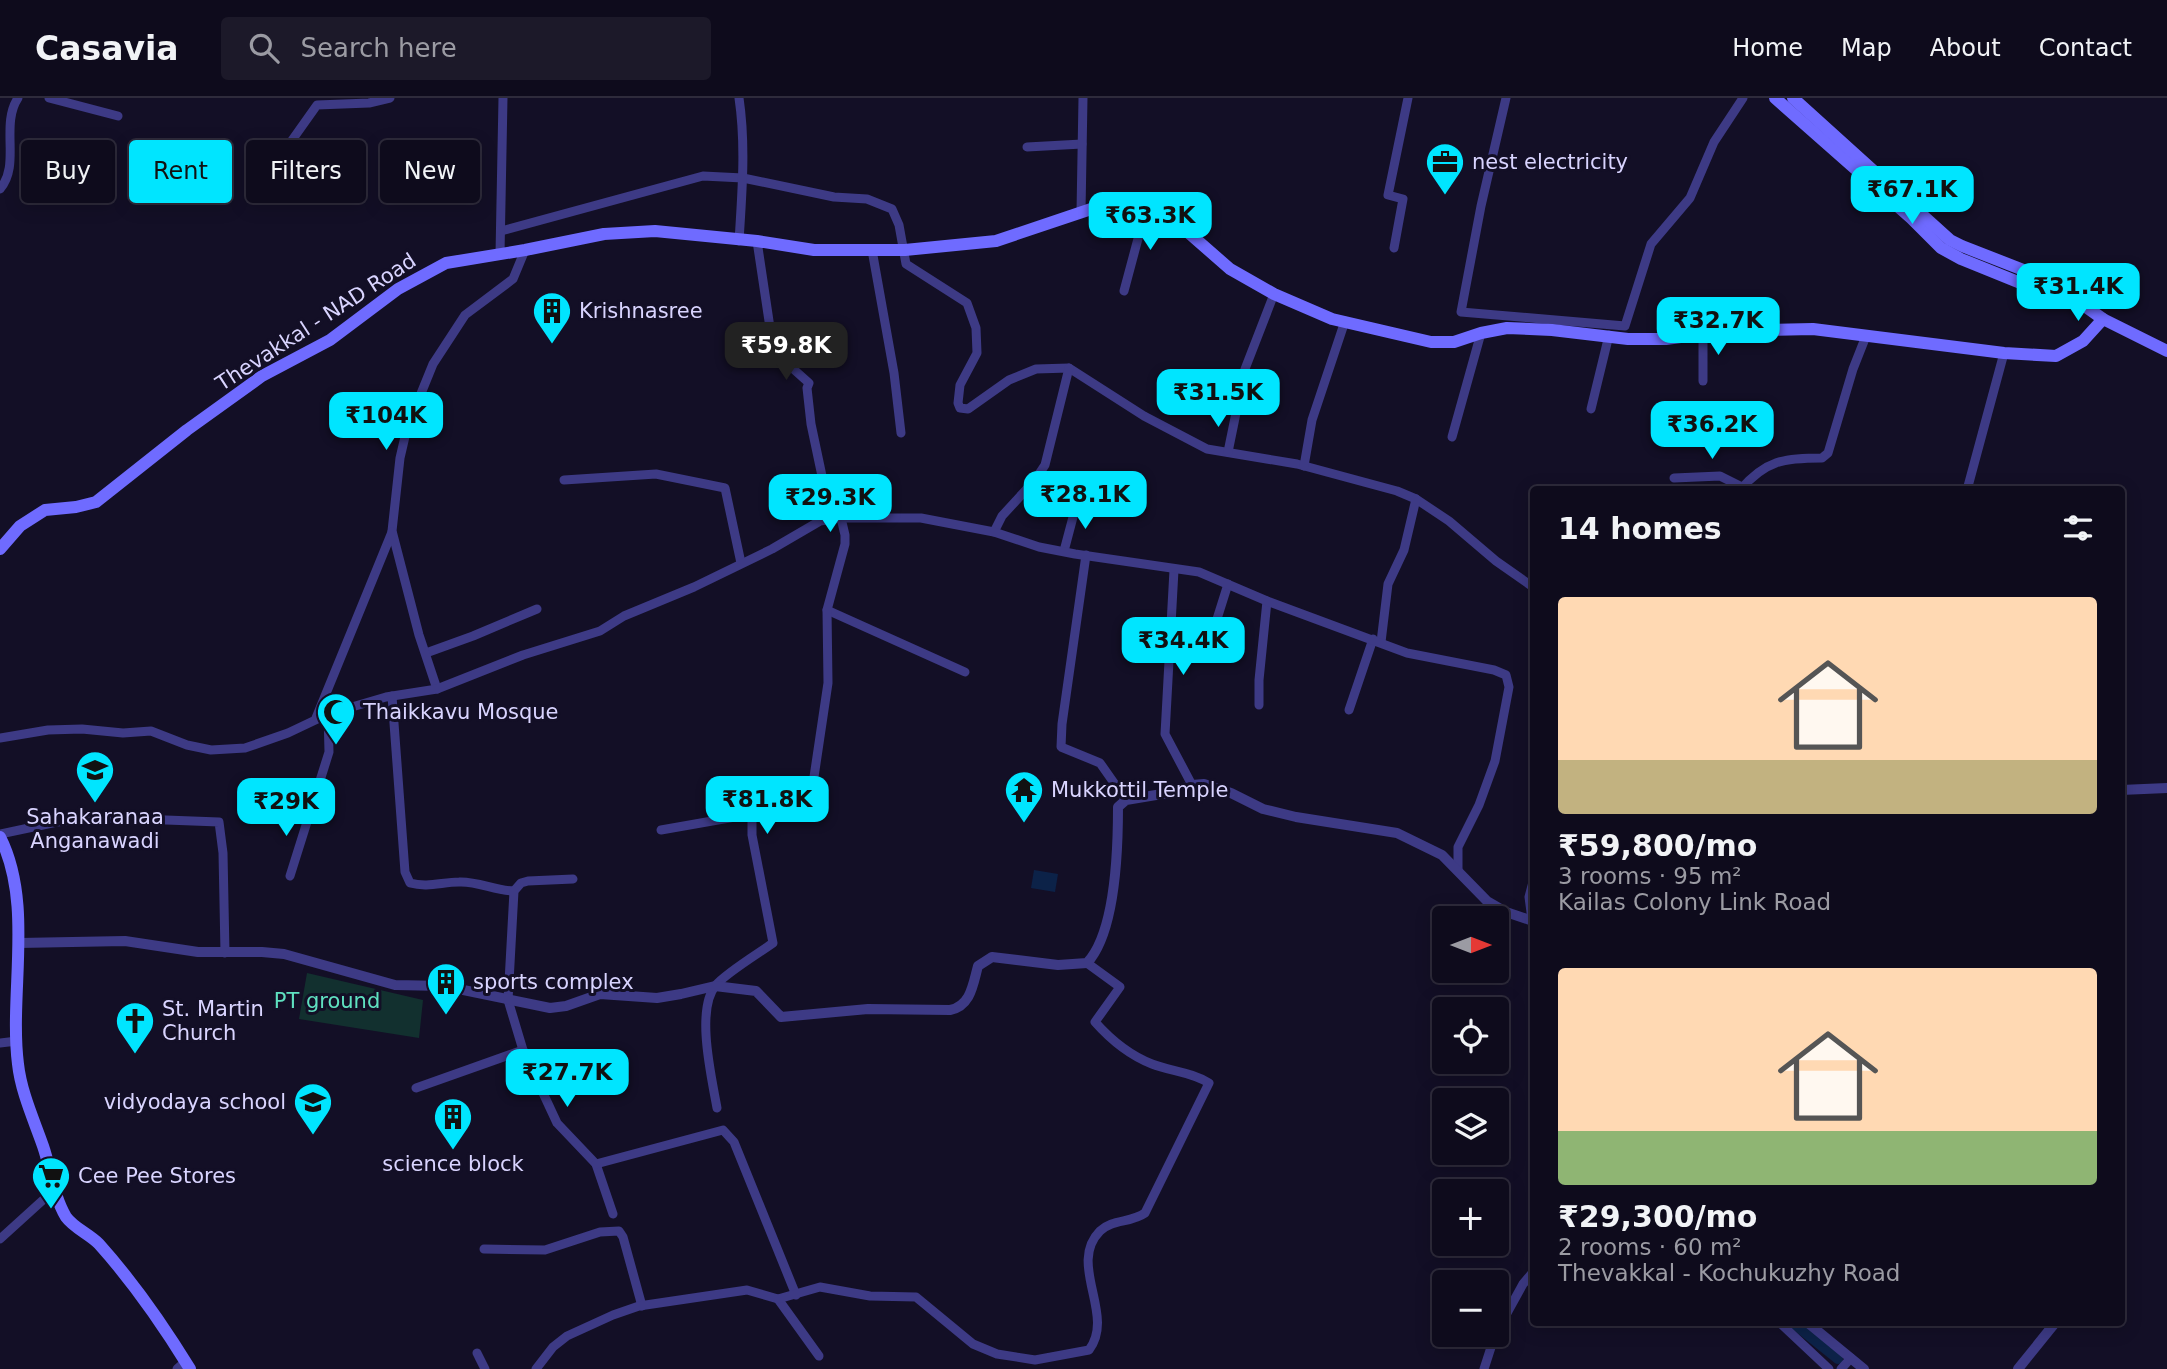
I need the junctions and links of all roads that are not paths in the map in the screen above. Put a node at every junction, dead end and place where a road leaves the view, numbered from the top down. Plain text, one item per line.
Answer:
1 (18, 98) edge
2 (49, 98) edge
3 (390, 98) edge
4 (503, 98) edge
5 (739, 98) edge
6 (1083, 98) edge
7 (1408, 98) edge
8 (1506, 98) edge
9 (1743, 98) edge
10 (1775, 98) edge
11 (1793, 98) edge
12 (118, 116) dead end
13 (5, 140) edge
14 (292, 140) edge
15 (1082, 144) junction
16 (1027, 147) dead end
17 (743, 178) junction
18 (0, 190) edge
19 (1147, 205) junction
20 (1081, 212) junction
21 (501, 231) junction
22 (739, 241) junction
23 (757, 241) junction
24 (1394, 248) dead end
25 (525, 250) junction
26 (872, 250) junction
27 (905, 250) junction
28 (500, 254) junction
29 (1124, 291) dead end
30 (1275, 294) junction
31 (2072, 299) junction
32 (2103, 319) junction
33 (1345, 321) junction
34 (1481, 333) junction
35 (1703, 333) junction
36 (1608, 335) junction
37 (1866, 336) junction
38 (2167, 351) edge
39 (2004, 353) junction
40 (1069, 368) junction
41 (1703, 381) dead end
42 (1591, 409) dead end
43 (901, 433) dead end
44 (1452, 437) dead end
45 (1228, 452) junction
46 (1304, 466) junction
47 (1674, 478) dead end
48 (564, 480) dead end
49 (1738, 486) edge
50 (1743, 486) edge
51 (1968, 486) edge
52 (1416, 499) junction
53 (1077, 502) dead end
54 (841, 518) junction
55 (392, 531) junction
56 (994, 532) junction
57 (0, 549) edge
58 (1064, 551) junction
59 (1086, 555) junction
60 (741, 563) junction
61 (1174, 570) junction
62 (1228, 584) junction
63 (1530, 585) edge
64 (1267, 601) junction
65 (537, 609) dead end
66 (827, 610) junction
67 (1211, 638) dead end
68 (1377, 641) junction
69 (426, 653) junction
70 (965, 672) dead end
71 (437, 689) junction
72 (392, 696) junction
73 (1259, 705) dead end
74 (1349, 710) dead end
75 (328, 714) junction
76 (316, 718) junction
77 (0, 738) edge
78 (1192, 785) junction
79 (2167, 788) edge
80 (2125, 790) edge
81 (1126, 800) junction
82 (752, 814) junction
83 (661, 830) dead end
84 (0, 836) edge
85 (1458, 870) junction
86 (290, 876) dead end
87 (573, 879) dead end
88 (514, 891) junction
89 (1530, 919) edge
90 (19, 943) junction
91 (225, 953) junction
92 (1087, 963) junction
93 (715, 986) junction
94 (508, 1000) junction
95 (17, 1041) junction
96 (0, 1043) edge
97 (523, 1049) junction
98 (416, 1088) dead end
99 (717, 1108) dead end
100 (596, 1164) junction
101 (54, 1190) junction
102 (613, 1214) dead end
103 (0, 1239) edge
104 (484, 1249) dead end
105 (1530, 1275) edge
106 (796, 1295) junction
107 (778, 1299) junction
108 (642, 1306) junction
109 (1509, 1309) edge
110 (1783, 1326) edge
111 (1812, 1326) edge
112 (2053, 1326) edge
113 (1492, 1347) edge
114 (478, 1353) dead end
115 (819, 1356) dead end
116 (1851, 1358) junction
117 (1035, 1364) edge
118 (184, 1367) edge
119 (485, 1369) edge
120 (536, 1369) edge
121 (1484, 1369) edge
122 (1829, 1369) edge
123 (1841, 1369) edge
124 (1864, 1369) edge
125 (2018, 1369) edge

1 - 13 street
2 - 12 street
3 - 14 street
4 - 21 street
5 - 17 street
6 - 15 street
7 - 24 street
8 - 9 street
10 - 31 main road
11 - 31 main road
13 - 18 street
15 - 16 street
15 - 20 street
17 - 21 street
17 - 22 street
17 - 27 street
19 - 20 main road, Thevakkal - NAD Road
19 - 29 street
19 - 30 main road, Thevakkal - NAD Road
20 - 27 main road, Thevakkal - NAD Road
21 - 28 street
22 - 23 main road, Thevakkal - NAD Road
22 - 25 main road, Thevakkal - NAD Road
23 - 26 main road, Thevakkal - NAD Road
23 - 54 street
25 - 28 main road, Thevakkal - NAD Road
25 - 55 street
26 - 27 main road, Thevakkal - NAD Road
26 - 43 street
27 - 40 street
28 - 57 main road, Thevakkal - NAD Road
30 - 33 main road, Thevakkal - NAD Road
30 - 45 street
31 - 32 main road
32 - 38 main road
32 - 39 main road, Thevakkal - NAD Road
33 - 34 main road, Thevakkal - NAD Road
33 - 46 street
34 - 36 main road, Thevakkal - NAD Road
34 - 44 street
35 - 36 main road, Thevakkal - NAD Road
35 - 37 main road, Thevakkal - NAD Road
35 - 41 street
36 - 42 street
37 - 39 main road, Thevakkal - NAD Road
37 - 50 street
39 - 51 street
40 - 45 street
40 - 56 street
45 - 46 street
46 - 52 street
47 - 49 street
48 - 60 street
52 - 63 street
52 - 68 street
53 - 58 street
54 - 56 street
54 - 60 street
54 - 66 street
55 - 69 street
55 - 76 street
56 - 58 street
58 - 59 street
59 - 61 street
59 - 81 street
60 - 71 street
61 - 62 street
61 - 78 street
62 - 64 street
62 - 67 street
64 - 68 street
64 - 73 street
65 - 69 street
66 - 70 street
66 - 82 street
68 - 74 street
68 - 85 street
69 - 71 street
71 - 72 street
72 - 75 street
72 - 88 street
75 - 76 street
75 - 86 street
76 - 77 street
78 - 81 street
78 - 85 street
79 - 80 street
81 - 92 street
82 - 83 street
82 - 93 street
84 - 90 main road
84 - 91 street
85 - 89 street
87 - 88 street
88 - 94 street
90 - 91 street
90 - 95 main road
91 - 94 street
92 - 93 street
92 - 117 street
93 - 94 street
93 - 99 street
94 - 97 street
95 - 96 street
95 - 101 main road
97 - 98 street
97 - 100 street
100 - 102 street
100 - 106 street
101 - 103 street
101 - 118 main road
104 - 108 street
105 - 109 street
106 - 107 street
106 - 117 street
107 - 108 street
107 - 115 street
108 - 120 street
110 - 122 street
111 - 116 street
112 - 125 street
113 - 121 street
114 - 119 street
116 - 123 street
116 - 124 street

